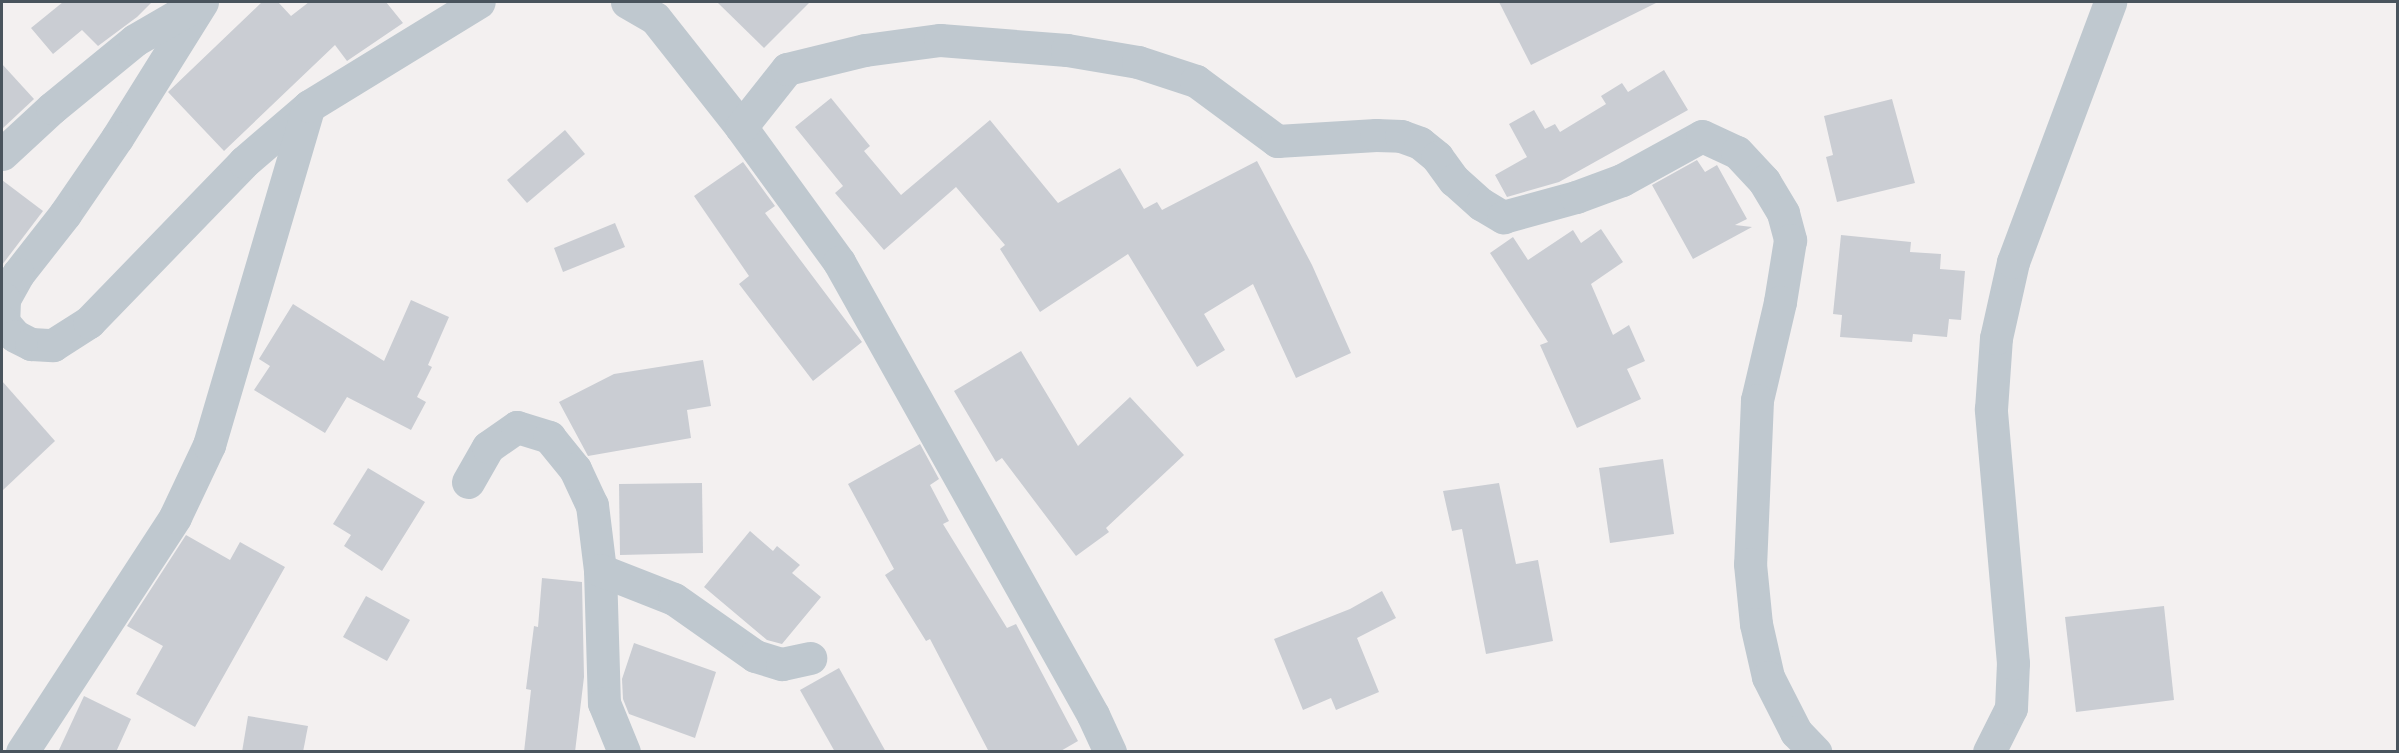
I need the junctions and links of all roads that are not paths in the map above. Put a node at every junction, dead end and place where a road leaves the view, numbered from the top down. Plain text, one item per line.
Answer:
1 (202, 2) edge
2 (479, 2) edge
3 (627, 2) edge
4 (2110, 2) edge
5 (309, 105) junction
6 (741, 127) junction
7 (2, 154) edge
8 (468, 482) dead end
9 (600, 570) junction
10 (810, 658) dead end
11 (1991, 751) edge
12 (22, 752) edge
13 (624, 752) edge
14 (1110, 752) edge
15 (1815, 752) edge

1 - 5 street
1 - 7 street
2 - 5 street
3 - 6 street
4 - 11 street
5 - 12 street
6 - 14 street
6 - 15 street
8 - 9 street
9 - 10 street
9 - 13 street

